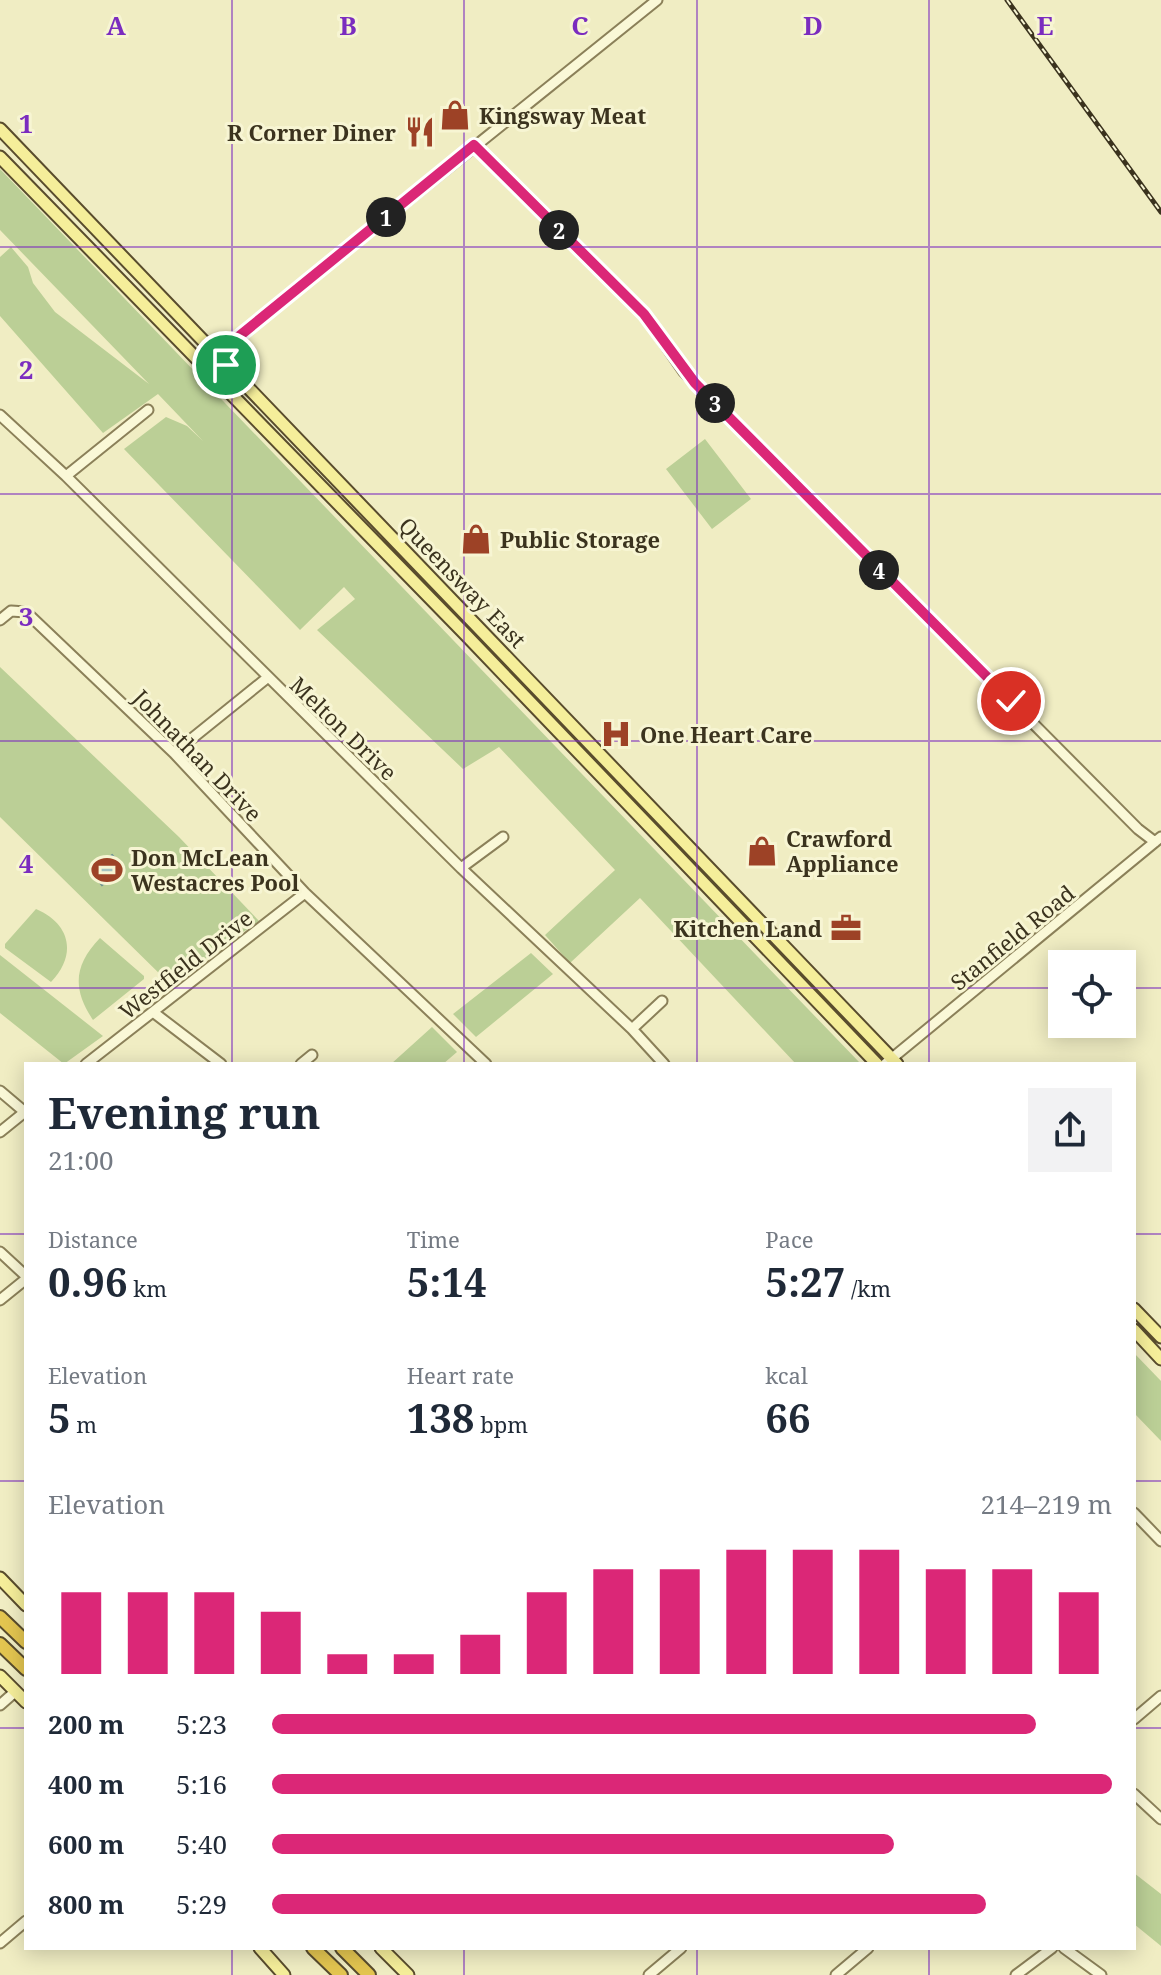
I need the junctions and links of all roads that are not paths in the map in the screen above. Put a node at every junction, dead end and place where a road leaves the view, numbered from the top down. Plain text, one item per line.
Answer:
1 (657, 0) edge
2 (0, 129) edge
3 (474, 145) junction
4 (0, 157) edge
5 (216, 355) junction
6 (203, 365) junction
7 (148, 410) dead end
8 (0, 415) edge
9 (66, 476) junction
10 (0, 620) edge
11 (267, 678) junction
12 (174, 753) junction
13 (503, 837) dead end
14 (1158, 840) edge
15 (461, 868) junction
16 (305, 893) junction
17 (662, 1001) dead end
18 (153, 1012) junction
19 (632, 1029) junction
20 (312, 1055) dead end
21 (89, 1062) edge
22 (218, 1062) edge
23 (303, 1062) edge
24 (484, 1062) edge
25 (662, 1062) edge
26 (875, 1062) edge
27 (891, 1062) edge
28 (0, 1091) edge
29 (24, 1110) edge
30 (24, 1114) edge
31 (0, 1132) edge
32 (0, 1252) edge
33 (24, 1276) edge
34 (24, 1280) edge
35 (0, 1300) edge
36 (1136, 1311) edge
37 (1136, 1332) edge
38 (1161, 1337) edge
39 (1161, 1359) edge
40 (1136, 1515) edge
41 (1161, 1541) edge
42 (0, 1578) edge
43 (24, 1603) edge
44 (0, 1617) edge
45 (24, 1640) edge
46 (0, 1644) edge
47 (24, 1667) edge
48 (0, 1676) edge
49 (16, 1691) junction
50 (1161, 1696) edge
51 (24, 1700) edge
52 (0, 1705) edge
53 (1136, 1717) edge
54 (1136, 1796) edge
55 (1161, 1819) edge
56 (24, 1923) edge
57 (0, 1943) edge
58 (262, 1950) edge
59 (315, 1950) edge
60 (344, 1950) edge
61 (383, 1950) edge
62 (679, 1950) edge
63 (866, 1950) edge
64 (1049, 1950) edge
65 (1067, 1950) edge
66 (843, 1973) edge
67 (284, 1975) edge
68 (341, 1975) edge
69 (369, 1975) edge
70 (408, 1975) edge
71 (649, 1975) edge
72 (1016, 1975) edge
73 (1101, 1975) edge

1 - 3 street
2 - 5 main road, Queensway East
3 - 5 street
3 - 14 street
4 - 6 main road, Queensway East
5 - 6 street
5 - 27 main road, Queensway East
6 - 26 main road, Queensway East
7 - 9 street
8 - 9 street, Melton Drive
9 - 11 street, Melton Drive
10 - 12 street, Johnathan Drive
11 - 12 street
11 - 15 street, Melton Drive
12 - 16 street, Johnathan Drive
13 - 15 street
14 - 27 street, Stanfield Road
15 - 19 street, Melton Drive
16 - 18 street, Westfield Drive
16 - 24 street, Johnathan Drive
17 - 19 street
18 - 21 street, Westfield Drive
18 - 22 street
19 - 25 street, Melton Drive
20 - 23 street
28 - 29 street
30 - 31 street
32 - 33 street
34 - 35 street
36 - 38 main road
37 - 39 main road
40 - 41 street
42 - 43 main road
44 - 45 highway
46 - 47 highway
48 - 49 main road
49 - 51 main road
49 - 52 street
50 - 53 street
54 - 55 street
56 - 57 street
58 - 67 main road
59 - 68 highway
60 - 69 highway
61 - 70 main road
62 - 71 street
63 - 66 street
64 - 72 street
65 - 73 street

